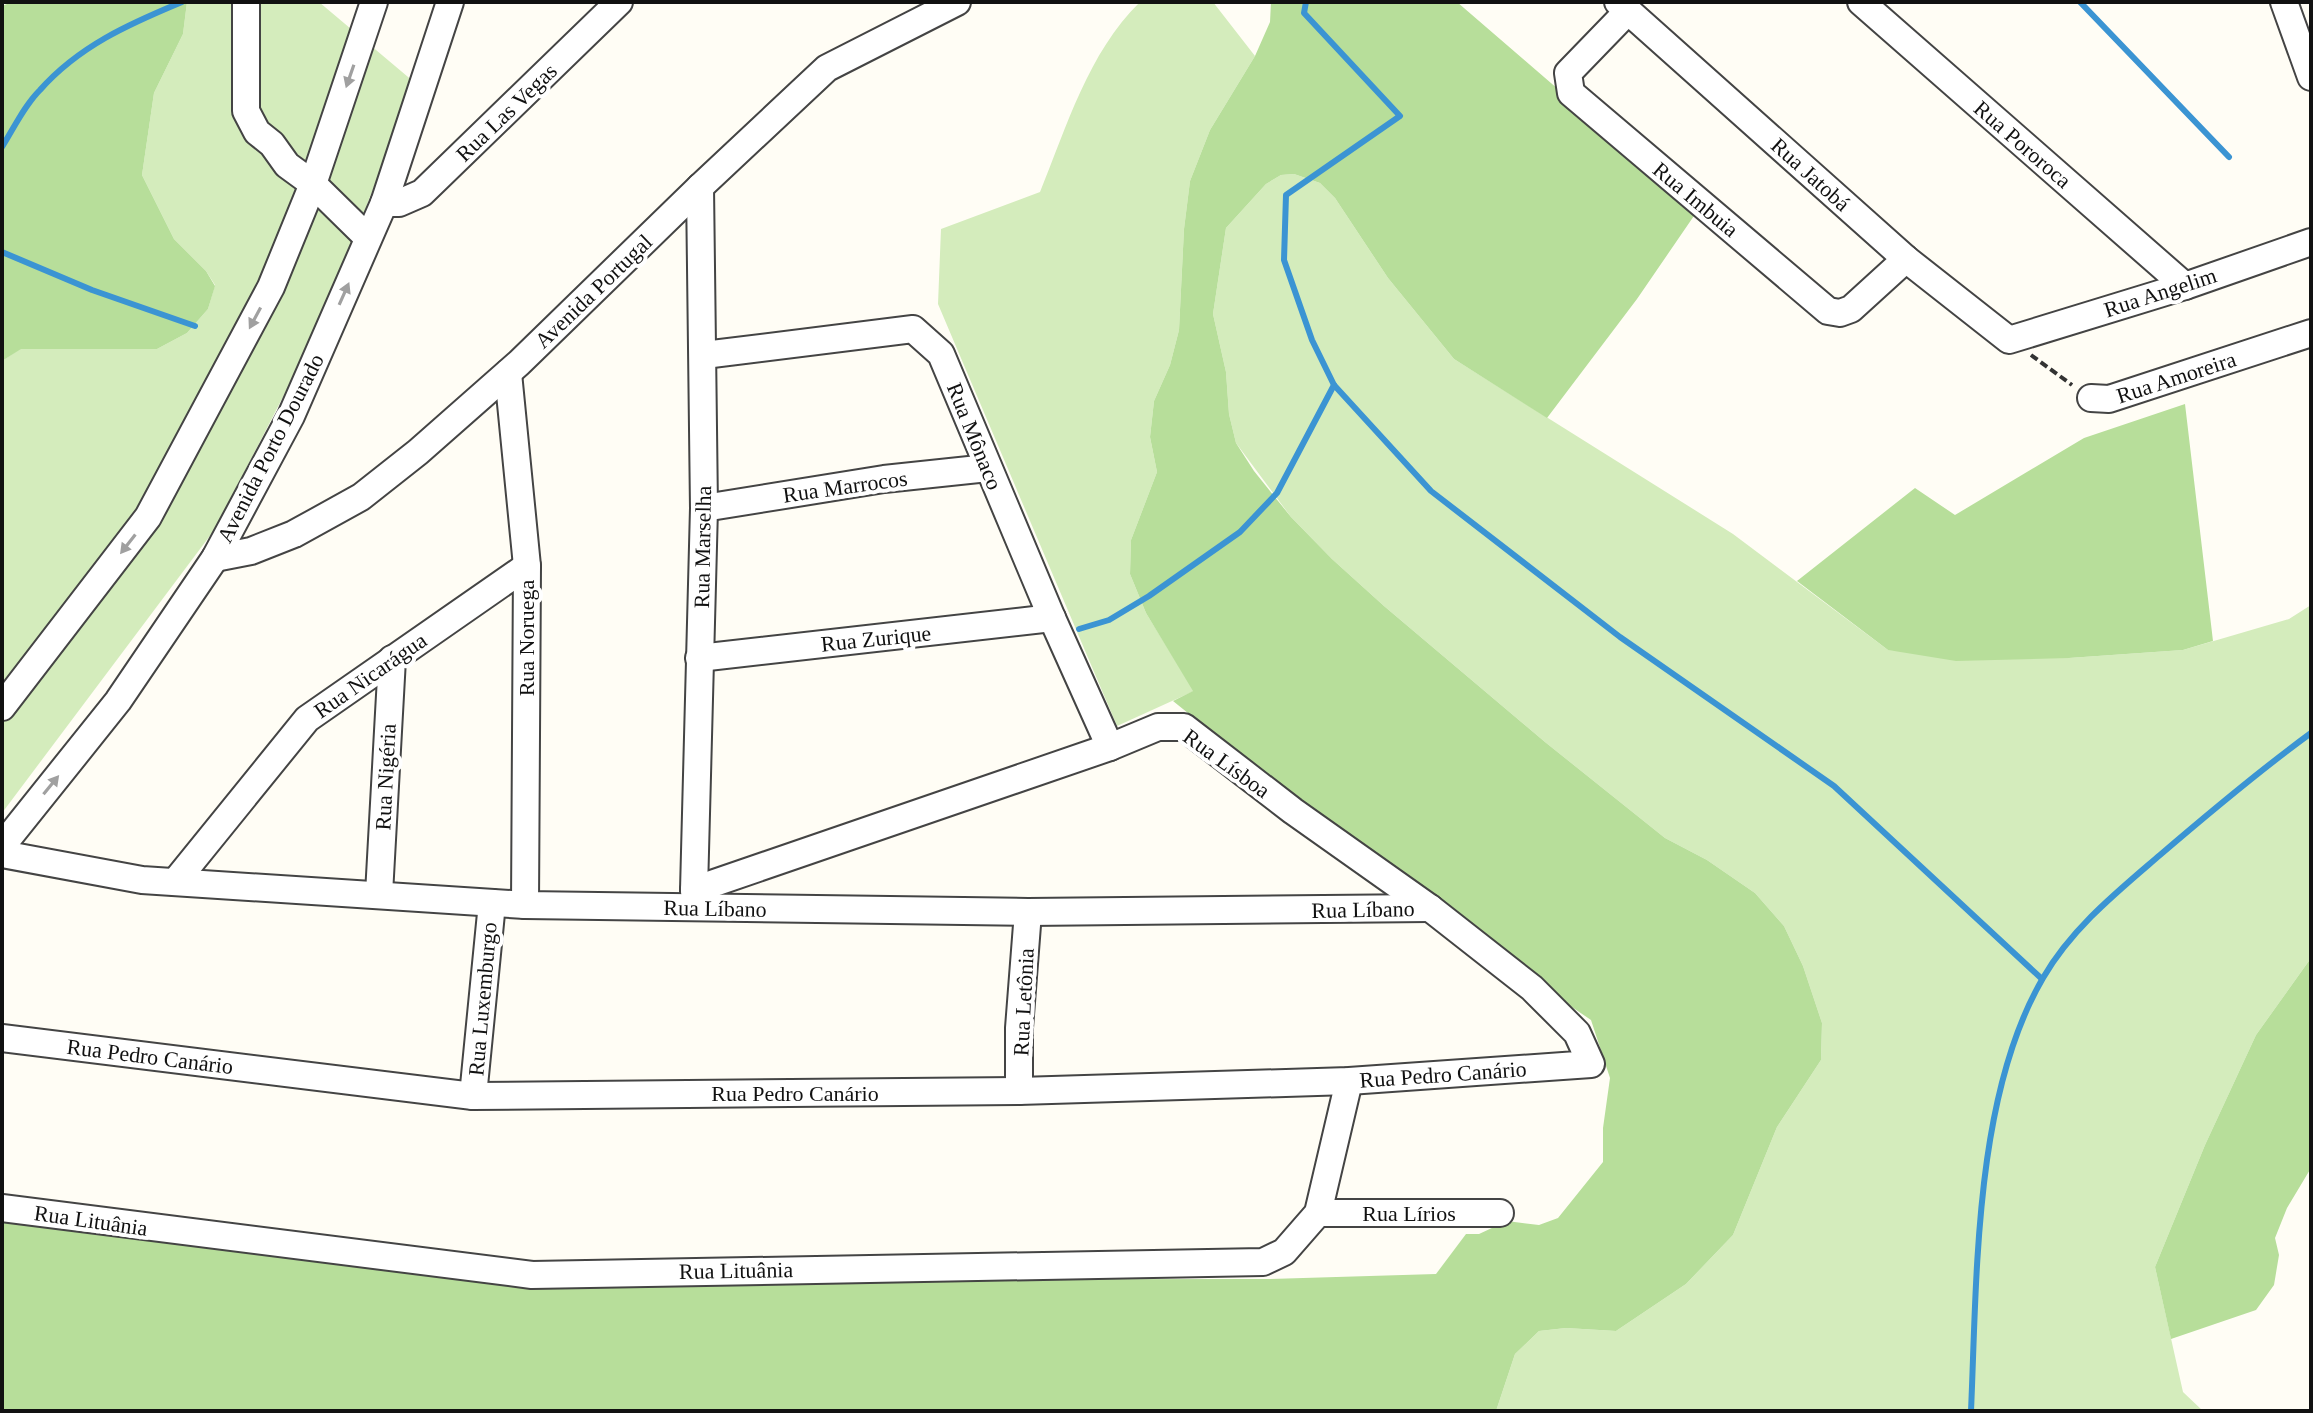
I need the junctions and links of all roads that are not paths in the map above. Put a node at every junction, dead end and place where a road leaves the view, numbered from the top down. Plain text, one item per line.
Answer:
1 (246, 2) edge
2 (374, 2) edge
3 (450, 2) edge
4 (619, 2) edge
5 (957, 2) edge
6 (1861, 2) edge
7 (2284, 2) edge
8 (1623, 6) edge
9 (2311, 77) edge
10 (313, 184) junction
11 (700, 187) junction
12 (384, 203) junction
13 (368, 238) junction
14 (2311, 242) edge
15 (1906, 259) junction
16 (2185, 286) junction
17 (2311, 333) edge
18 (2009, 340) joint
19 (704, 355) junction
20 (508, 373) junction
21 (2091, 398) road end
22 (988, 468) junction
23 (704, 508) junction
24 (215, 558) junction
25 (527, 566) junction
26 (1052, 618) junction
27 (699, 658) junction
28 (392, 659) junction
29 (2, 707) edge
30 (1110, 747) junction
31 (2, 846) edge
32 (2, 854) edge
33 (175, 882) junction
34 (379, 894) junction
35 (696, 898) junction
36 (492, 903) junction
37 (525, 905) junction
38 (1430, 908) junction
39 (1028, 912) junction
40 (2, 1038) edge
41 (1591, 1064) joint
42 (1349, 1081) junction
43 (1019, 1091) junction
44 (473, 1096) junction
45 (2, 1208) edge
46 (1318, 1213) junction
47 (1500, 1213) dead end

1 - 10 street
2 -> 10 street
3 - 12 street, Avenida Porto Dourado
4 - 12 street, Rua Las Vegas
5 - 11 street, Avenida Portugal
6 - 16 street, Rua Pororoca
7 - 9 street
8 - 15 street, Rua Jatobá
8 - 15 street, Rua Imbuia
10 - 13 street
10 -> 29 street
11 - 19 street, Rua Marselha
11 - 20 street, Avenida Portugal
12 - 13 street, Avenida Porto Dourado
24 -> 13 street, Avenida Porto Dourado
14 - 16 street, Rua Angelim
15 - 18 street, Rua Jatobá
16 - 18 street, Rua Angelim
17 - 21 street, Rua Amoreira
19 - 22 street, Rua Mônaco
19 - 23 street, Rua Marselha
20 - 24 street, Avenida Portugal
20 - 25 street, Rua Noruega
22 - 23 street, Rua Marrocos
22 - 26 street, Rua Mônaco
23 - 27 street, Rua Marselha
31 -> 24 street, Avenida Porto Dourado
25 - 28 street, Rua Nicarágua
25 - 37 street, Rua Noruega
26 - 27 street, Rua Zurique
26 - 30 street, Rua Mônaco
27 - 35 street, Rua Marselha
28 - 33 street, Rua Nicarágua
28 - 34 street, Rua Nigéria
30 - 35 street, Rua Lísboa
30 - 38 street, Rua Lísboa
32 - 33 street, Rua Líbano
33 - 34 street, Rua Líbano
34 - 36 street, Rua Líbano
35 - 37 street, Rua Líbano
35 - 39 street, Rua Líbano
36 - 37 street, Rua Líbano
36 - 44 street, Rua Luxemburgo
38 - 39 street, Rua Líbano
38 - 41 street, Rua Lísboa
39 - 43 street, Rua Letônia
40 - 44 street, Rua Pedro Canário
41 - 42 street, Rua Pedro Canário
42 - 43 street, Rua Pedro Canário
42 - 46 street, Rua Lituânia
43 - 44 street, Rua Pedro Canário
45 - 46 street, Rua Lituânia
46 - 47 street, Rua Lírios

